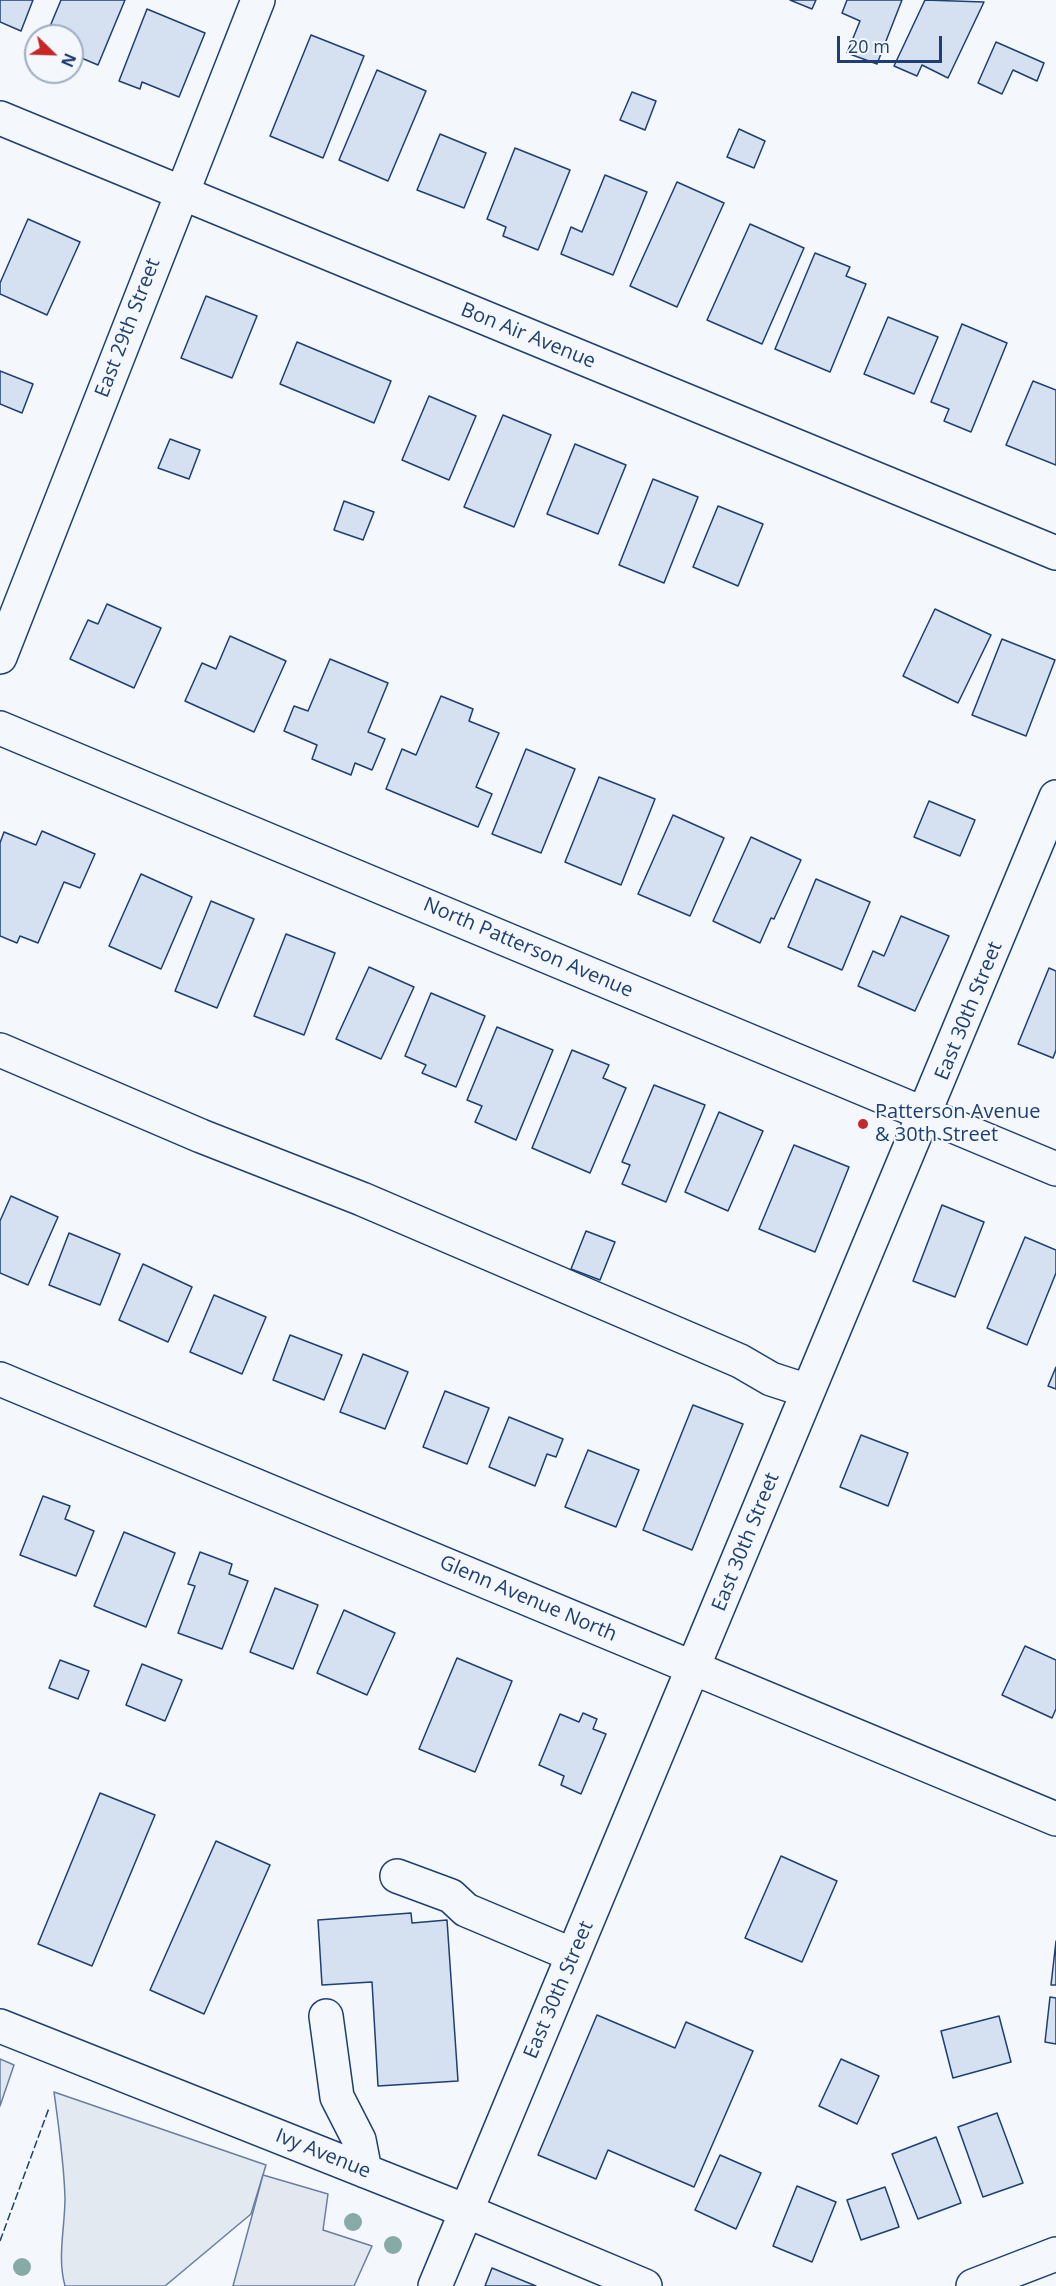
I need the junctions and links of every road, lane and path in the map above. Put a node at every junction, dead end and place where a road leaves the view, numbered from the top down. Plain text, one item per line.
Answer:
1 (258, 0) edge
2 (0, 118) edge
3 (180, 194) junction
4 (1056, 553) edge
5 (0, 657) edge
6 (0, 728) edge
7 (1056, 797) edge
8 (0, 1050) edge
9 (926, 1115) junction
10 (1056, 1169) edge
11 (0, 1379) edge
12 (808, 1391) junction
13 (694, 1668) junction
14 (1056, 1819) edge
15 (397, 1876) dead end
16 (573, 1955) junction
17 (326, 2016) dead end
18 (0, 2026) edge
19 (365, 2171) junction
20 (466, 2211) junction
21 (1056, 2254) edge
22 (629, 2282) edge
23 (435, 2286) edge
24 (973, 2286) edge

1 - 3 street, East 29th Street
2 - 3 street, Bon Air Avenue
3 - 4 street, Bon Air Avenue
3 - 5 street, East 29th Street
6 - 9 street, North Patterson Avenue
7 - 9 street, East 30th Street
8 - 12 street
9 - 10 street, North Patterson Avenue
9 - 12 street, East 30th Street
11 - 13 street, Glenn Avenue North
12 - 13 street, East 30th Street
13 - 14 street, Glenn Avenue North
13 - 16 street, East 30th Street
15 - 16 street
16 - 20 street, East 30th Street
17 - 19 street
18 - 19 street, Ivy Avenue
19 - 20 street, Ivy Avenue
20 - 22 street, Ivy Avenue
20 - 23 street, East 30th Street
21 - 24 street

